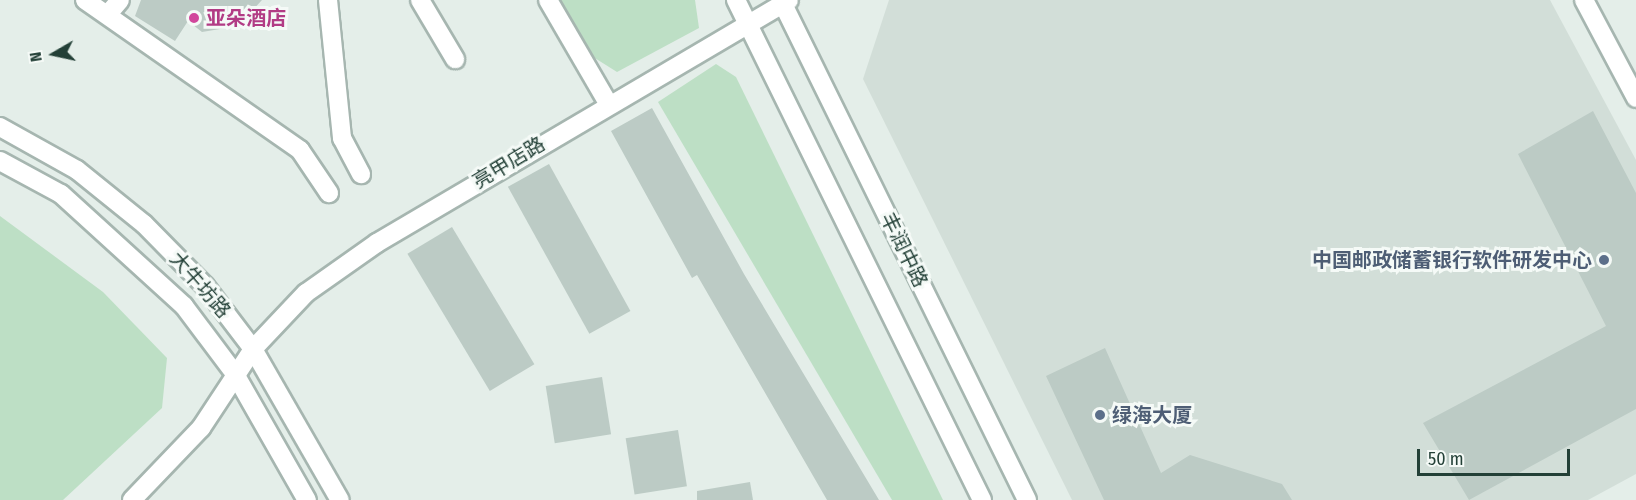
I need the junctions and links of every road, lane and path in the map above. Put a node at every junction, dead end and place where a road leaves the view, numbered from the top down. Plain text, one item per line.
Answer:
1 (85, 0) edge
2 (120, 0) edge
3 (328, 0) edge
4 (420, 0) edge
5 (548, 0) edge
6 (736, 0) edge
7 (1584, 0) edge
8 (784, 1) edge
9 (108, 14) junction
10 (747, 22) junction
11 (455, 59) dead end
12 (1636, 98) edge
13 (608, 104) junction
14 (0, 127) edge
15 (0, 161) edge
16 (361, 174) dead end
17 (329, 193) dead end
18 (253, 349) junction
19 (235, 374) junction
20 (132, 500) edge
21 (307, 500) edge
22 (340, 500) edge
23 (982, 500) edge
24 (1027, 500) edge

1 - 9 street
2 - 9 street
3 - 16 street
4 - 11 street
5 - 13 street
6 - 10 street, 丰润中路
7 - 12 street
8 - 10 street, 亮甲店路
8 - 24 street, 丰润中路
9 - 17 street
10 - 13 street, 亮甲店路
10 - 23 street, 丰润中路
13 - 18 street, 亮甲店路
14 - 18 street, 大牛坊路
15 - 19 street, 大牛坊路
18 - 19 street, 亮甲店路
18 - 22 street, 大牛坊路
19 - 20 street, 亮甲店路
19 - 21 street, 大牛坊路

